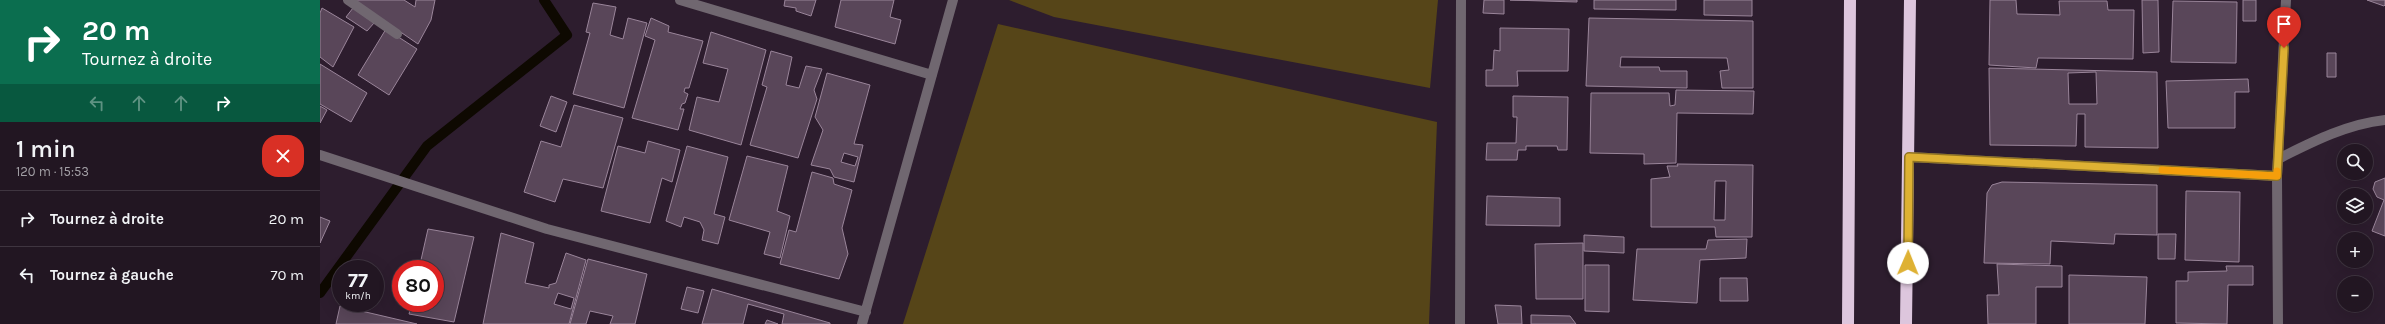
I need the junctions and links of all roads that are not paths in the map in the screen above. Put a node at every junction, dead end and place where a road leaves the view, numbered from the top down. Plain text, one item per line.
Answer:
1 (348, 0) edge
2 (680, 0) edge
3 (953, 0) edge
4 (1462, 0) edge
5 (1850, 0) edge
6 (1910, 0) edge
7 (2286, 0) edge
8 (397, 34) dead end
9 (932, 75) junction
10 (2385, 120) edge
11 (320, 155) edge
12 (1909, 157) junction
13 (2278, 159) junction
14 (2277, 176) junction
15 (866, 312) junction
16 (862, 324) edge
17 (1460, 324) edge
18 (1848, 324) edge
19 (1906, 324) edge
20 (2278, 324) edge

1 - 8 street
2 - 9 street
3 - 9 street
4 - 17 street
5 - 18 highway
6 - 12 highway
7 - 13 street
9 - 15 street
10 - 13 street
11 - 15 street
12 - 14 street
12 - 19 highway
13 - 14 street
14 - 20 street
15 - 16 street

